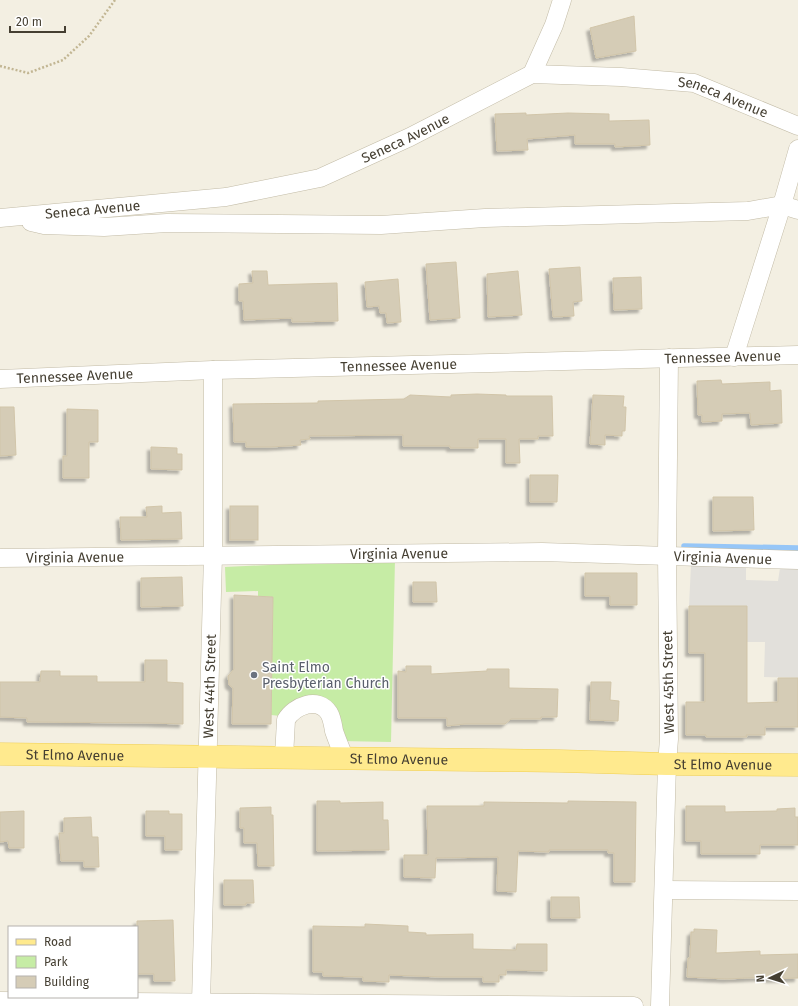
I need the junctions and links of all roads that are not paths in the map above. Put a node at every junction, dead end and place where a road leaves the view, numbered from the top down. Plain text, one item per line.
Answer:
1 (562, 0) edge
2 (532, 74) junction
3 (798, 126) edge
4 (798, 149) edge
5 (790, 208) edge
6 (7, 217) edge
7 (798, 355) edge
8 (734, 357) junction
9 (669, 358) junction
10 (213, 370) junction
11 (0, 379) edge
12 (213, 555) junction
13 (667, 556) junction
14 (0, 558) edge
15 (798, 560) edge
16 (0, 754) edge
17 (206, 756) junction
18 (344, 757) junction
19 (284, 758) junction
20 (667, 764) junction
21 (798, 765) edge
22 (664, 890) junction
23 (798, 891) edge
24 (0, 1001) edge
25 (200, 1002) junction
26 (69, 1004) edge
27 (634, 1006) edge
28 (660, 1006) edge

1 - 2 street
2 - 3 street, Seneca Avenue
2 - 6 street, Seneca Avenue
4 - 5 street
5 - 6 street
5 - 8 street
7 - 8 street, Tennessee Avenue
8 - 9 street, Tennessee Avenue
9 - 10 street, Tennessee Avenue
9 - 13 street, West 45th Street
10 - 11 street, Tennessee Avenue
10 - 12 street, West 44th Street
12 - 13 street, Virginia Avenue
12 - 14 street, Virginia Avenue
12 - 17 street, West 44th Street
13 - 15 street, Virginia Avenue
13 - 20 street, West 45th Street
16 - 17 main road, St Elmo Avenue
17 - 19 main road, St Elmo Avenue
17 - 25 street, West 44th Street
18 - 19 main road, St Elmo Avenue
18 - 19 street
18 - 20 main road, St Elmo Avenue
20 - 21 main road, St Elmo Avenue
20 - 22 street, West 45th Street
22 - 23 street
22 - 28 street, West 45th Street
24 - 26 street
25 - 26 street
25 - 27 street

